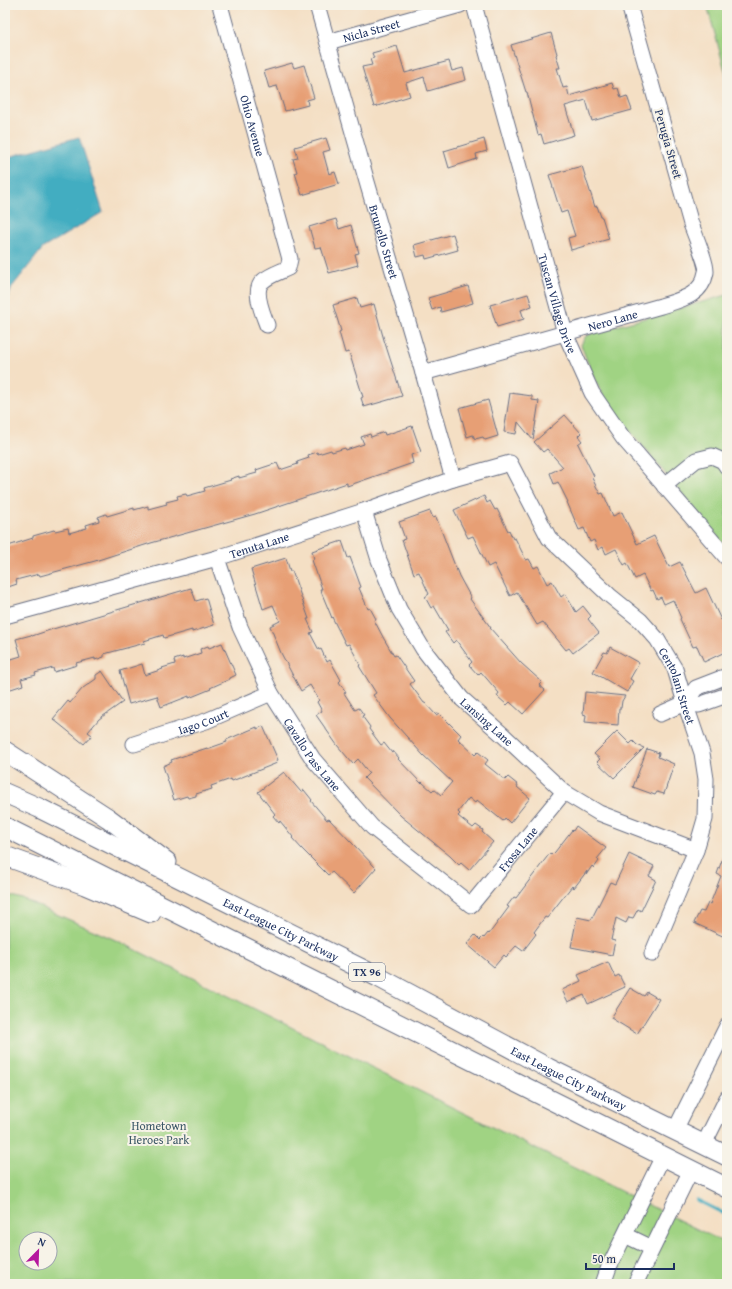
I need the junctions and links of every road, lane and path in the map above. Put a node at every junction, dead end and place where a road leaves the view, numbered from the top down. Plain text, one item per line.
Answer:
1 (220, 5) edge
2 (317, 5) edge
3 (460, 5) edge
4 (474, 5) edge
5 (629, 5) edge
6 (328, 42) junction
7 (703, 282) joint
8 (267, 325) dead end
9 (565, 333) junction
10 (423, 373) junction
11 (510, 463) joint
12 (727, 467) edge
13 (452, 479) junction
14 (664, 486) junction
15 (364, 511) junction
16 (217, 558) junction
17 (727, 558) edge
18 (5, 616) edge
19 (727, 676) edge
20 (271, 693) junction
21 (727, 695) edge
22 (685, 703) junction
23 (660, 714) dead end
24 (134, 744) dead end
25 (5, 751) edge
26 (564, 792) junction
27 (5, 793) edge
28 (5, 827) edge
29 (696, 850) junction
30 (5, 856) edge
31 (205, 891) junction
32 (471, 905) joint
33 (652, 954) dead end
34 (382, 1015) junction
35 (727, 1026) edge
36 (727, 1098) edge
37 (675, 1130) junction
38 (704, 1144) junction
39 (663, 1156) junction
40 (727, 1156) edge
41 (691, 1170) junction
42 (727, 1188) edge
43 (625, 1235) junction
44 (652, 1248) junction
45 (603, 1284) edge
46 (635, 1284) edge

1 - 8 street, Ohio Avenue
2 - 6 street, Brunello Street
3 - 6 street, Nicla Street
4 - 9 street, Tuscan Village Drive
5 - 7 street, Perugia Street
6 - 10 street, Brunello Street
7 - 9 street, Nero Lane
9 - 10 street, Nero Lane
9 - 14 street, Tuscan Village Drive
10 - 13 street, Brunello Street
11 - 13 street, Tenuta Lane
11 - 22 street, Centolani Street
12 - 14 street
13 - 15 street, Tenuta Lane
14 - 17 street, Tuscan Village Drive
15 - 16 street, Tenuta Lane
15 - 26 street, Lansing Lane
16 - 18 street, Tenuta Lane
16 - 20 street, Cavallo Pass Lane
19 - 22 street
20 - 24 street, Iago Court
20 - 32 street, Cavallo Pass Lane
21 - 22 street
22 - 23 street
22 - 29 street, Centolani Street
25 - 31 main road
26 - 29 street, Lansing Lane
26 - 32 street, Frosa Lane
27 - 31 main road, East League City Parkway / TX 96
28 - 34 main road, TX 96
29 - 33 street, Centolani Street
30 - 34 main road
31 - 37 main road, East League City Parkway / TX 96
34 - 39 main road, TX 96
35 - 37 street
36 - 38 street
37 - 38 main road, East League City Parkway / TX 96
37 - 39 main road
38 - 40 main road, East League City Parkway / TX 96
38 - 41 main road
39 - 41 main road, TX 96
39 - 43 street
41 - 42 main road, TX 96
41 - 44 street
43 - 44 street
43 - 45 street
44 - 46 street

